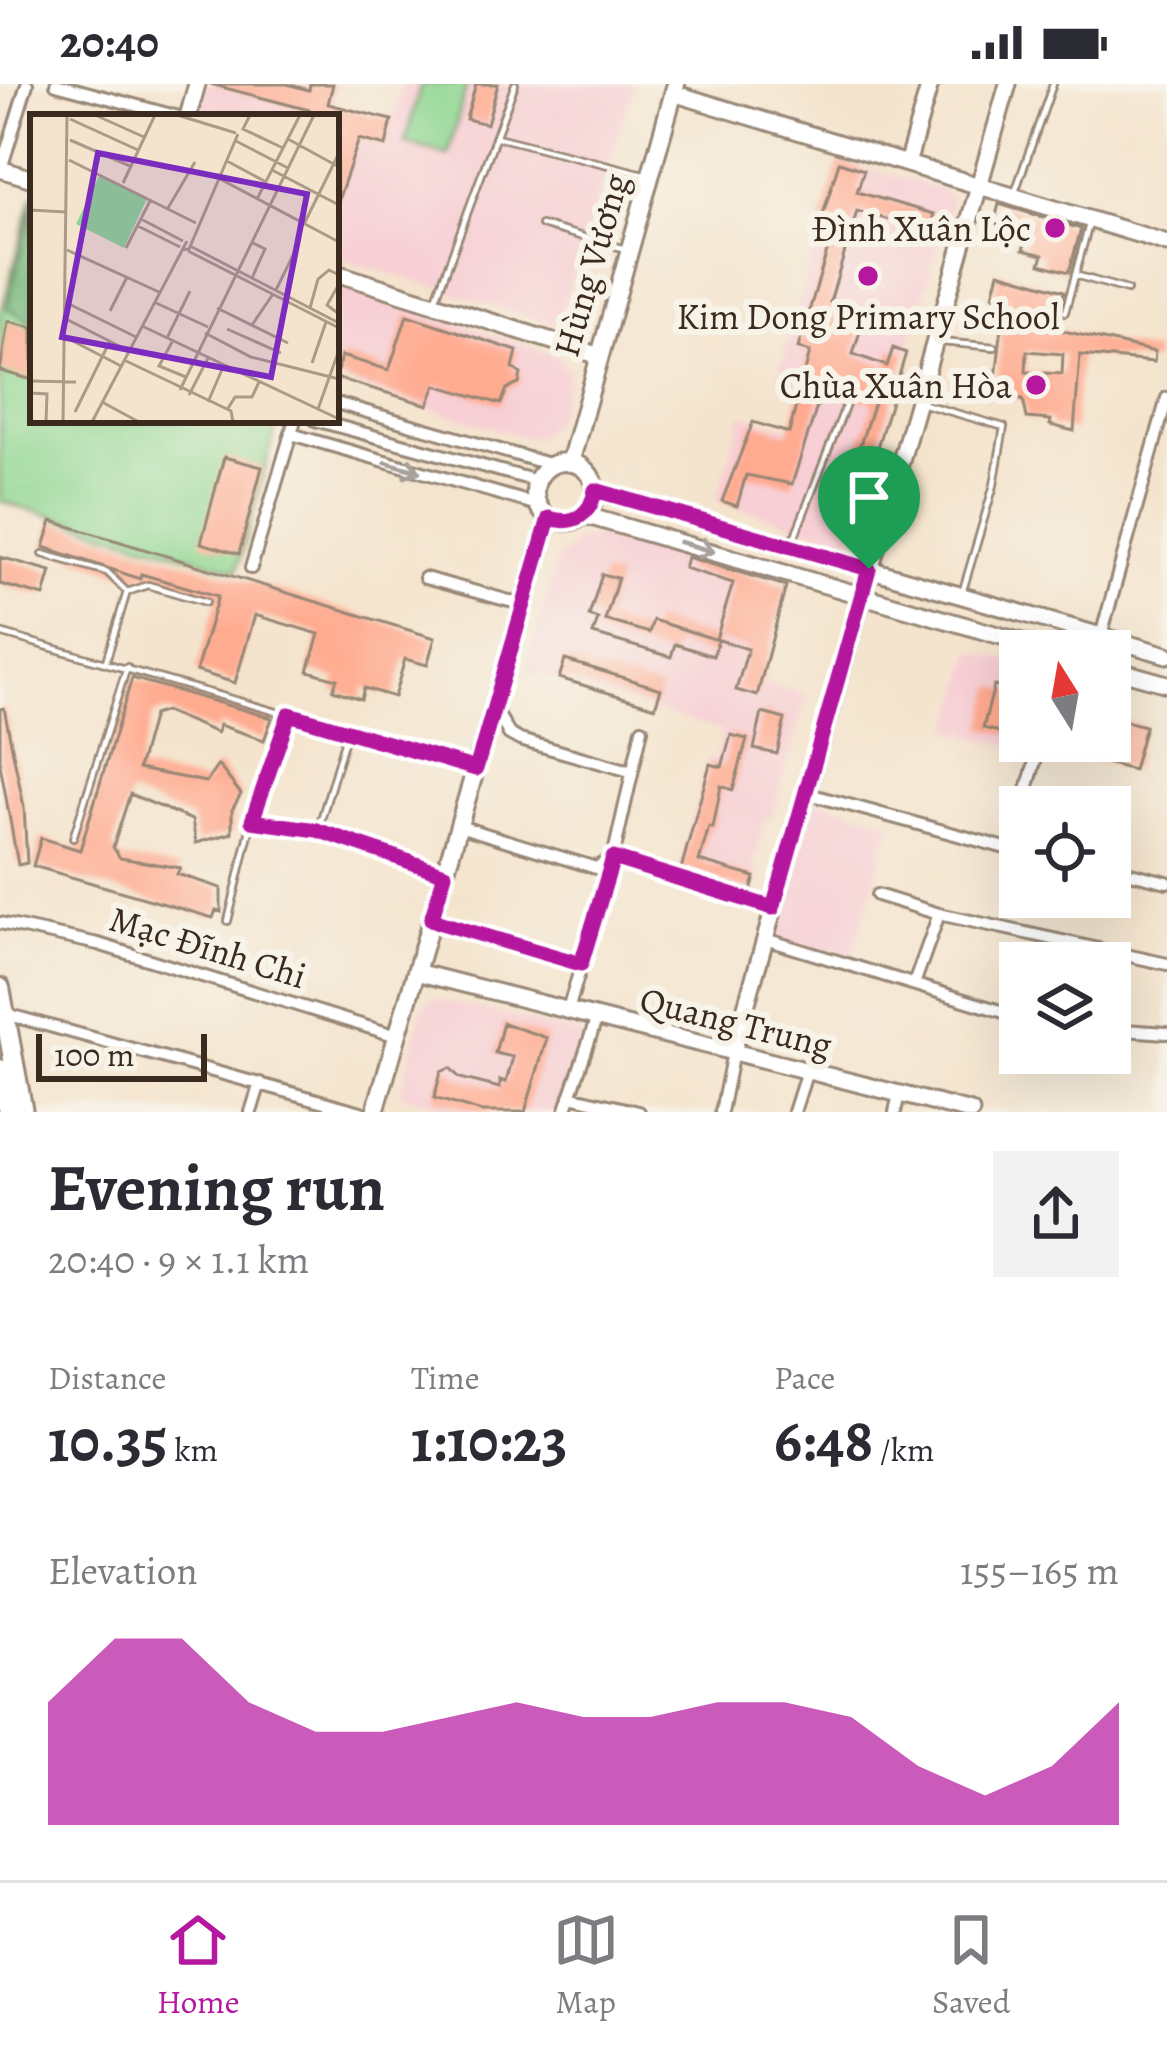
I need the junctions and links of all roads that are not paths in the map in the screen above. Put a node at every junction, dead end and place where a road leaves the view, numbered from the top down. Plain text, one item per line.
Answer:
1 (28, 84) edge
2 (56, 84) edge
3 (197, 84) edge
4 (515, 84) edge
5 (930, 84) edge
6 (1008, 84) edge
7 (1053, 84) edge
8 (674, 89) edge
9 (110, 98) junction
10 (105, 114) edge
11 (168, 114) edge
12 (189, 114) edge
13 (496, 137) junction
14 (908, 164) junction
15 (1, 169) edge
16 (650, 176) junction
17 (30, 178) edge
18 (980, 186) junction
19 (1013, 196) junction
20 (1091, 219) junction
21 (542, 225) dead end
22 (1167, 243) edge
23 (629, 250) junction
24 (339, 274) edge
25 (1075, 275) junction
26 (1127, 290) dead end
27 (434, 304) junction
28 (1066, 312) dead end
29 (935, 341) junction
30 (995, 347) dead end
31 (600, 356) junction
32 (1167, 398) edge
33 (847, 402) dead end
34 (917, 402) junction
35 (339, 404) edge
36 (294, 423) edge
37 (326, 423) edge
38 (291, 434) junction
39 (561, 464) junction
40 (537, 481) junction
41 (595, 490) junction
42 (543, 511) junction
43 (584, 514) junction
44 (791, 547) junction
45 (44, 554) dead end
46 (251, 568) dead end
47 (869, 569) junction
48 (425, 578) dead end
49 (127, 592) junction
50 (860, 595) junction
51 (961, 596) junction
52 (206, 602) dead end
53 (524, 605) junction
54 (1080, 630) edge
55 (1103, 630) edge
56 (0, 633) edge
57 (999, 635) edge
58 (1131, 645) edge
59 (1167, 655) edge
60 (106, 661) junction
61 (127, 667) junction
62 (1131, 674) edge
63 (1167, 684) edge
64 (494, 706) junction
65 (289, 714) junction
66 (642, 730) dead end
67 (347, 732) junction
68 (476, 769) junction
69 (629, 771) junction
70 (805, 793) junction
71 (252, 821) junction
72 (459, 826) junction
73 (317, 830) junction
74 (73, 838) dead end
75 (999, 847) edge
76 (613, 858) junction
77 (1131, 873) edge
78 (445, 874) junction
79 (1167, 882) edge
80 (877, 895) dead end
81 (773, 908) junction
82 (939, 914) junction
83 (431, 920) junction
84 (228, 921) dead end
85 (0, 923) edge
86 (764, 939) junction
87 (581, 964) junction
88 (1167, 964) edge
89 (416, 972) junction
90 (914, 984) junction
91 (0, 988) edge
92 (568, 1010) junction
93 (999, 1010) edge
94 (4, 1014) junction
95 (597, 1018) junction
96 (1131, 1030) edge
97 (1167, 1033) edge
98 (397, 1036) junction
99 (733, 1052) junction
100 (0, 1069) edge
101 (807, 1070) junction
102 (260, 1083) junction
103 (899, 1094) junction
104 (570, 1096) junction
105 (4, 1100) edge
106 (23, 1112) edge
107 (251, 1112) edge
108 (361, 1112) edge
109 (375, 1112) edge
110 (565, 1112) edge
111 (639, 1112) edge
112 (721, 1112) edge
113 (794, 1112) edge
114 (895, 1112) edge
115 (970, 1112) edge

1 - 15 street
2 - 9 street
3 - 12 street
4 - 13 lane
5 - 14 street
6 - 18 street
7 - 19 lane
8 - 14 street
8 - 16 main road, Hùng Vương
9 - 10 street
9 - 11 street
13 - 16 lane
13 - 27 lane
14 - 18 street
15 - 17 street
16 - 23 main road, Hùng Vương
18 - 19 street
18 - 29 street
19 - 20 street
20 - 22 street
20 - 25 lane
21 - 23 lane
23 - 31 main road, Hùng Vương
24 - 27 street
25 - 26 lane
25 - 28 lane
27 - 31 street
29 - 30 lane
29 - 34 street
31 - 39 main road, Hùng Vương
32 - 55 street
33 - 44 lane
34 - 47 street
34 - 51 lane
35 - 39 street
36 - 38 street
37 - 40 street
38 -> 42 street
38 - 46 street
39 - 40 main road
39 - 41 main road
40 - 42 main road
41 - 43 main road
41 - 44 street
42 - 43 main road
42 - 53 main road
43 -> 50 street
44 - 47 street
45 - 49 lane
47 - 50 street
47 - 51 street
48 - 53 street
49 - 52 lane
49 - 60 lane
50 - 57 street
50 - 70 street
51 - 54 street
53 - 64 main road
56 - 60 lane
58 - 59 street
60 - 61 lane
61 - 65 lane
61 - 74 lane
62 - 63 street
64 - 68 main road
64 - 69 street
65 - 67 lane
65 - 71 lane
66 - 69 street
67 - 68 lane
67 - 73 lane
68 - 72 main road
69 - 76 street
70 - 75 street
70 - 81 street
71 - 73 lane
71 - 84 lane
72 - 76 street
72 - 78 main road
73 - 78 lane
76 - 81 street
76 - 87 street
77 - 79 street
78 - 83 main road
80 - 82 street
81 - 86 street
82 - 88 street
82 - 90 street
83 - 87 street
83 - 89 main road
85 - 98 street, Mạc Đĩnh Chi
86 - 90 street
86 - 99 street
87 - 92 street
89 - 92 street, Quang Trung
89 - 98 main road
90 - 93 street
91 - 94 highway
92 - 95 street, Quang Trung
94 - 102 street
94 - 106 highway
95 - 99 street, Quang Trung
95 - 104 street
96 - 97 street
98 - 109 main road
99 - 101 street, Quang Trung
99 - 112 street
100 - 105 highway
101 - 103 street, Quang Trung
101 - 113 street
102 - 107 street
102 - 108 street
103 - 114 street
103 - 115 street, Quang Trung
104 - 110 street
104 - 111 street

